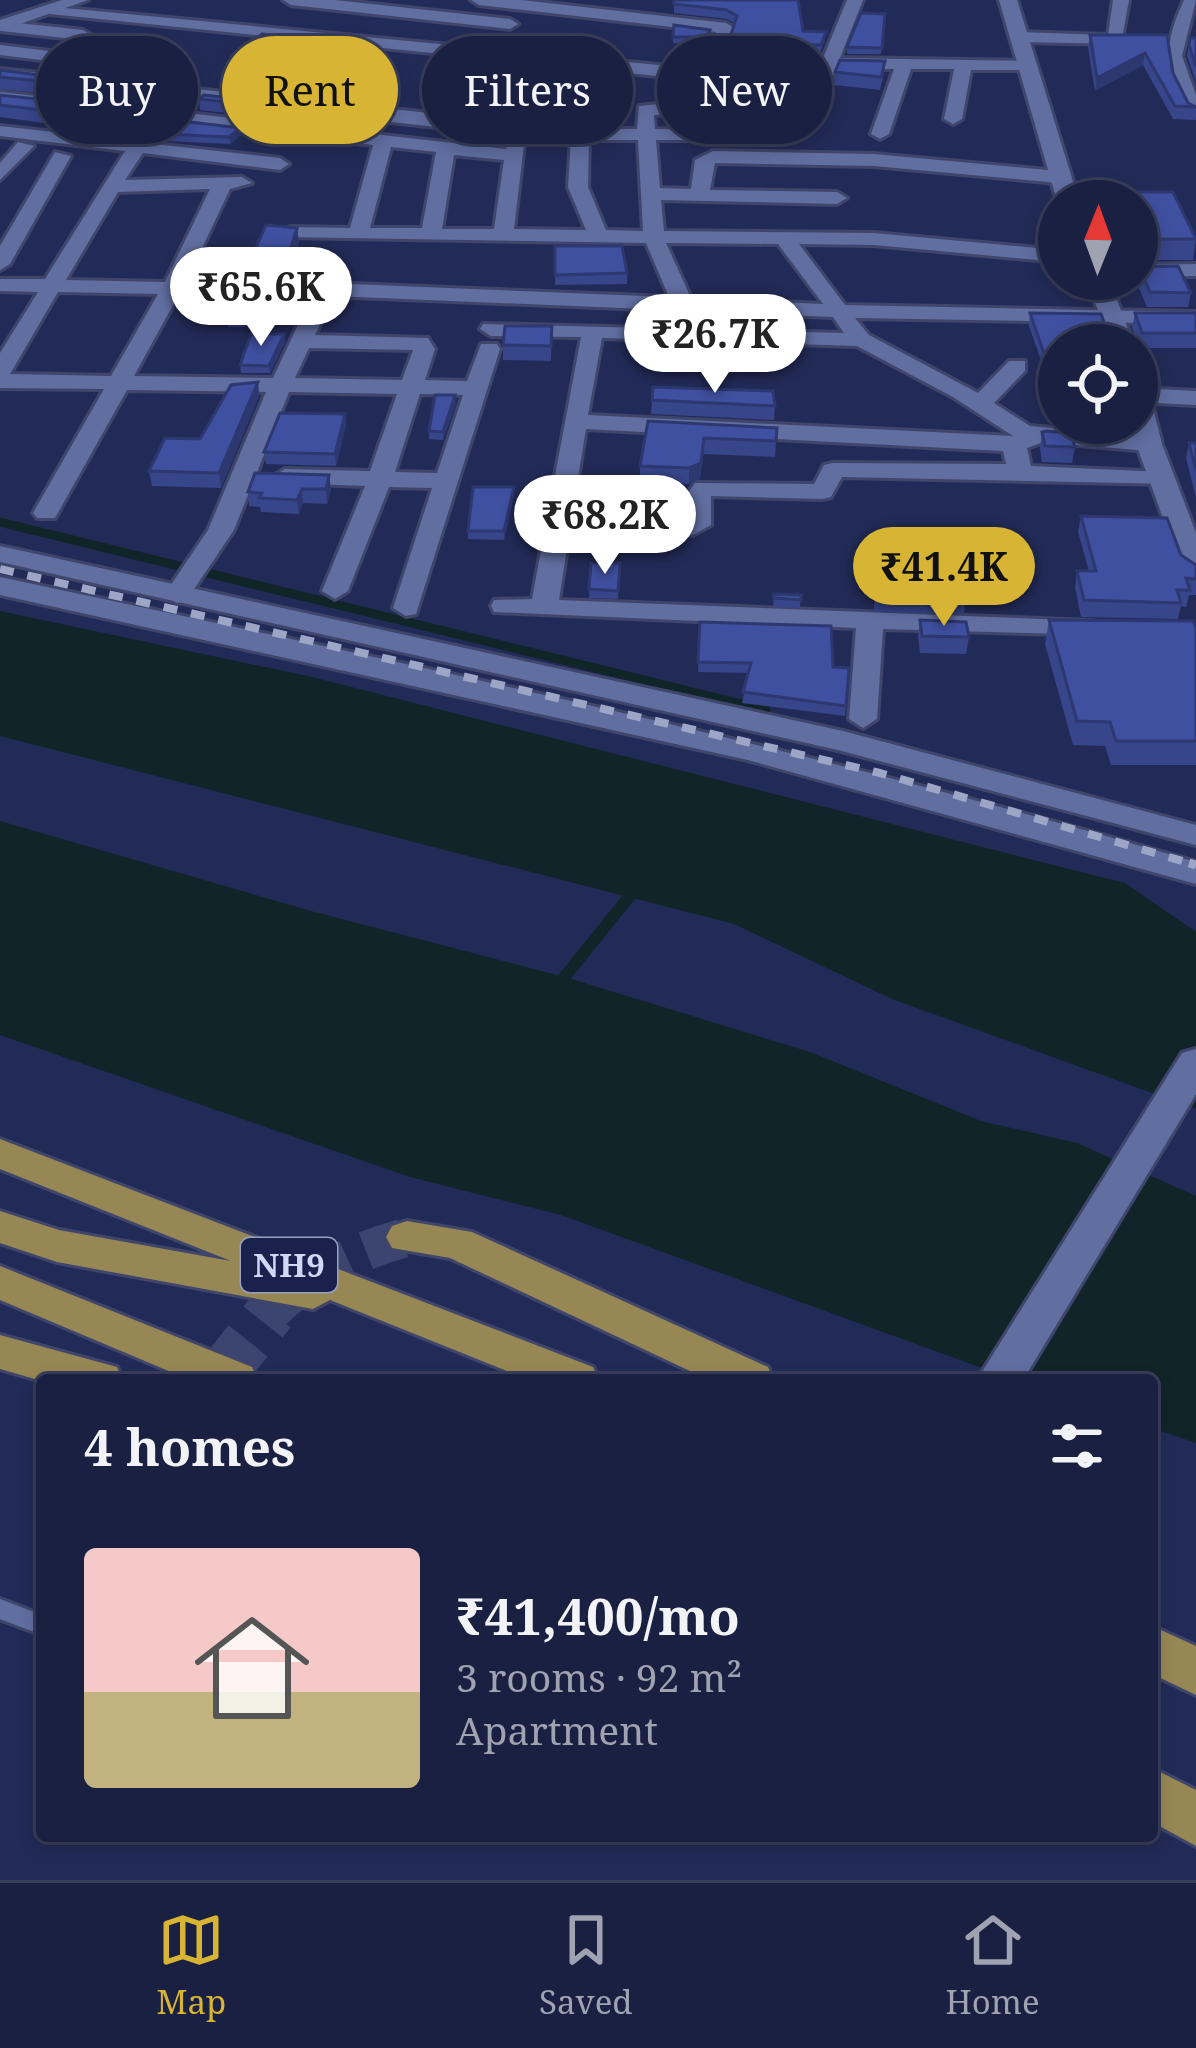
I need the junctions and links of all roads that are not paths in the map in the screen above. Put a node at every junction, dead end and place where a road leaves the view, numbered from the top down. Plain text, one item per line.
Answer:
1 (79, 0) edge
2 (291, 0) edge
3 (479, 0) edge
4 (855, 0) edge
5 (1008, 0) edge
6 (1121, 0) edge
7 (42, 4) edge
8 (0, 10) edge
9 (0, 26) edge
10 (1184, 29) edge
11 (96, 36) dead end
12 (286, 36) edge
13 (533, 36) edge
14 (723, 36) edge
15 (1019, 38) junction
16 (1196, 40) edge
17 (0, 50) edge
18 (36, 54) edge
19 (832, 57) edge
20 (1196, 57) edge
21 (832, 64) edge
22 (904, 64) junction
23 (964, 64) junction
24 (1028, 65) junction
25 (0, 74) edge
26 (1196, 76) edge
27 (0, 97) edge
28 (36, 101) edge
29 (657, 108) edge
30 (1196, 110) edge
31 (953, 119) dead end
32 (422, 120) edge
33 (0, 130) edge
34 (880, 134) dead end
35 (633, 135) edge
36 (646, 135) junction
37 (657, 135) edge
38 (398, 143) edge
39 (143, 144) edge
40 (382, 144) edge
41 (516, 144) edge
42 (581, 144) edge
43 (25, 146) dead end
44 (138, 148) junction
45 (446, 148) junction
46 (62, 156) dead end
47 (514, 156) junction
48 (280, 164) dead end
49 (0, 173) edge
50 (1058, 177) junction
51 (1059, 180) edge
52 (223, 182) junction
53 (255, 183) dead end
54 (112, 186) junction
55 (648, 194) junction
56 (700, 194) junction
57 (837, 198) dead end
58 (292, 233) edge
59 (358, 235) junction
60 (430, 236) junction
61 (503, 236) junction
62 (599, 238) junction
63 (654, 238) junction
64 (784, 238) junction
65 (1038, 254) edge
66 (0, 264) edge
67 (1196, 270) edge
68 (1158, 271) edge
69 (0, 285) edge
70 (56, 285) junction
71 (172, 287) junction
72 (326, 289) junction
73 (1106, 300) edge
74 (682, 303) junction
75 (837, 311) junction
76 (1112, 314) junction
77 (1196, 319) edge
78 (1115, 324) edge
79 (596, 331) junction
80 (860, 340) junction
81 (302, 341) junction
82 (1017, 366) dead end
83 (0, 372) edge
84 (0, 381) edge
85 (118, 384) junction
86 (281, 386) junction
87 (410, 387) junction
88 (476, 388) junction
89 (1158, 396) edge
90 (1196, 398) edge
91 (980, 405) junction
92 (574, 421) junction
93 (1024, 441) junction
94 (1038, 441) edge
95 (1150, 444) edge
96 (1015, 471) junction
97 (248, 475) junction
98 (380, 479) junction
99 (1163, 479) junction
100 (446, 481) junction
101 (46, 513) dead end
102 (557, 521) junction
103 (0, 554) edge
104 (1194, 560) edge
105 (191, 578) junction
106 (0, 586) edge
107 (335, 591) dead end
108 (505, 606) dead end
109 (406, 608) dead end
110 (544, 608) junction
111 (870, 624) junction
112 (1126, 630) edge
113 (863, 719) dead end
114 (1196, 836) edge
115 (1196, 873) edge
116 (1196, 1062) edge
117 (0, 1153) edge
118 (0, 1226) edge
119 (407, 1238) tunnel mouth
120 (0, 1282) edge
121 (387, 1305) junction
122 (0, 1352) edge
123 (79, 1374) edge
124 (222, 1374) edge
125 (562, 1374) edge
126 (739, 1374) edge
127 (1003, 1374) edge
128 (0, 1609) edge
129 (36, 1622) edge
130 (1158, 1651) edge
131 (1196, 1672) edge
132 (1158, 1797) edge
133 (1196, 1820) edge

1 - 7 main road
2 - 13 street
3 - 14 street
4 - 19 street
5 - 15 main road
6 - 15 street
7 - 8 main road
7 - 9 main road
7 - 12 street
9 - 11 street
10 - 16 street
10 - 20 street
10 - 26 street
10 - 30 street
15 - 24 main road
17 - 18 street
21 - 22 street
22 - 23 street
22 - 34 street
23 - 24 street
23 - 31 street
24 - 50 main road
25 - 32 street
27 - 28 street
29 - 36 street
33 - 44 street
35 - 36 street
36 - 37 street
36 - 55 street
38 - 45 street
39 - 44 street
40 - 59 street
41 - 47 street
42 - 62 street
43 - 49 street
44 - 48 street
44 - 54 street
45 - 47 street
45 - 60 street
46 - 66 street
47 - 61 street
50 - 51 main road
50 - 56 street
52 - 53 street
52 - 54 street
52 - 71 street
54 - 70 street
55 - 56 street
55 - 63 street
56 - 57 street
58 - 59 street
59 - 60 street
60 - 61 street
61 - 62 street
62 - 63 street
63 - 64 street
63 - 74 street
64 - 65 street
64 - 75 street
67 - 68 street
69 - 70 street
70 - 71 street
70 - 83 street
71 - 72 street
71 - 85 street
72 - 74 street
72 - 81 street
73 - 76 main road
74 - 75 street
75 - 76 street
75 - 80 street
76 - 77 street
76 - 78 main road
79 - 80 street
79 - 88 street
79 - 92 street
80 - 91 street
81 - 86 street
81 - 87 street
82 - 91 street
84 - 85 street
85 - 86 street
85 - 101 street
86 - 87 street
86 - 97 street
87 - 88 street
87 - 98 street
88 - 100 street
89 - 90 street
91 - 93 street
92 - 93 street
92 - 102 street
93 - 94 street
93 - 96 street
95 - 99 main road
96 - 99 street
96 - 102 street
97 - 98 street
97 - 105 street
98 - 100 street
98 - 107 street
99 - 104 main road
100 - 109 street
102 - 110 street
103 - 105 main road
105 - 114 main road
106 - 115 main road
108 - 110 street
110 - 111 street
111 - 112 street
111 - 113 street
116 - 127 main road
117 - 121 highway, NH9
118 - 121 highway
119 - 126 highway
120 - 124 highway
121 - 125 highway, NH9
122 - 123 highway
128 - 129 lane
130 - 131 highway
132 - 133 highway

